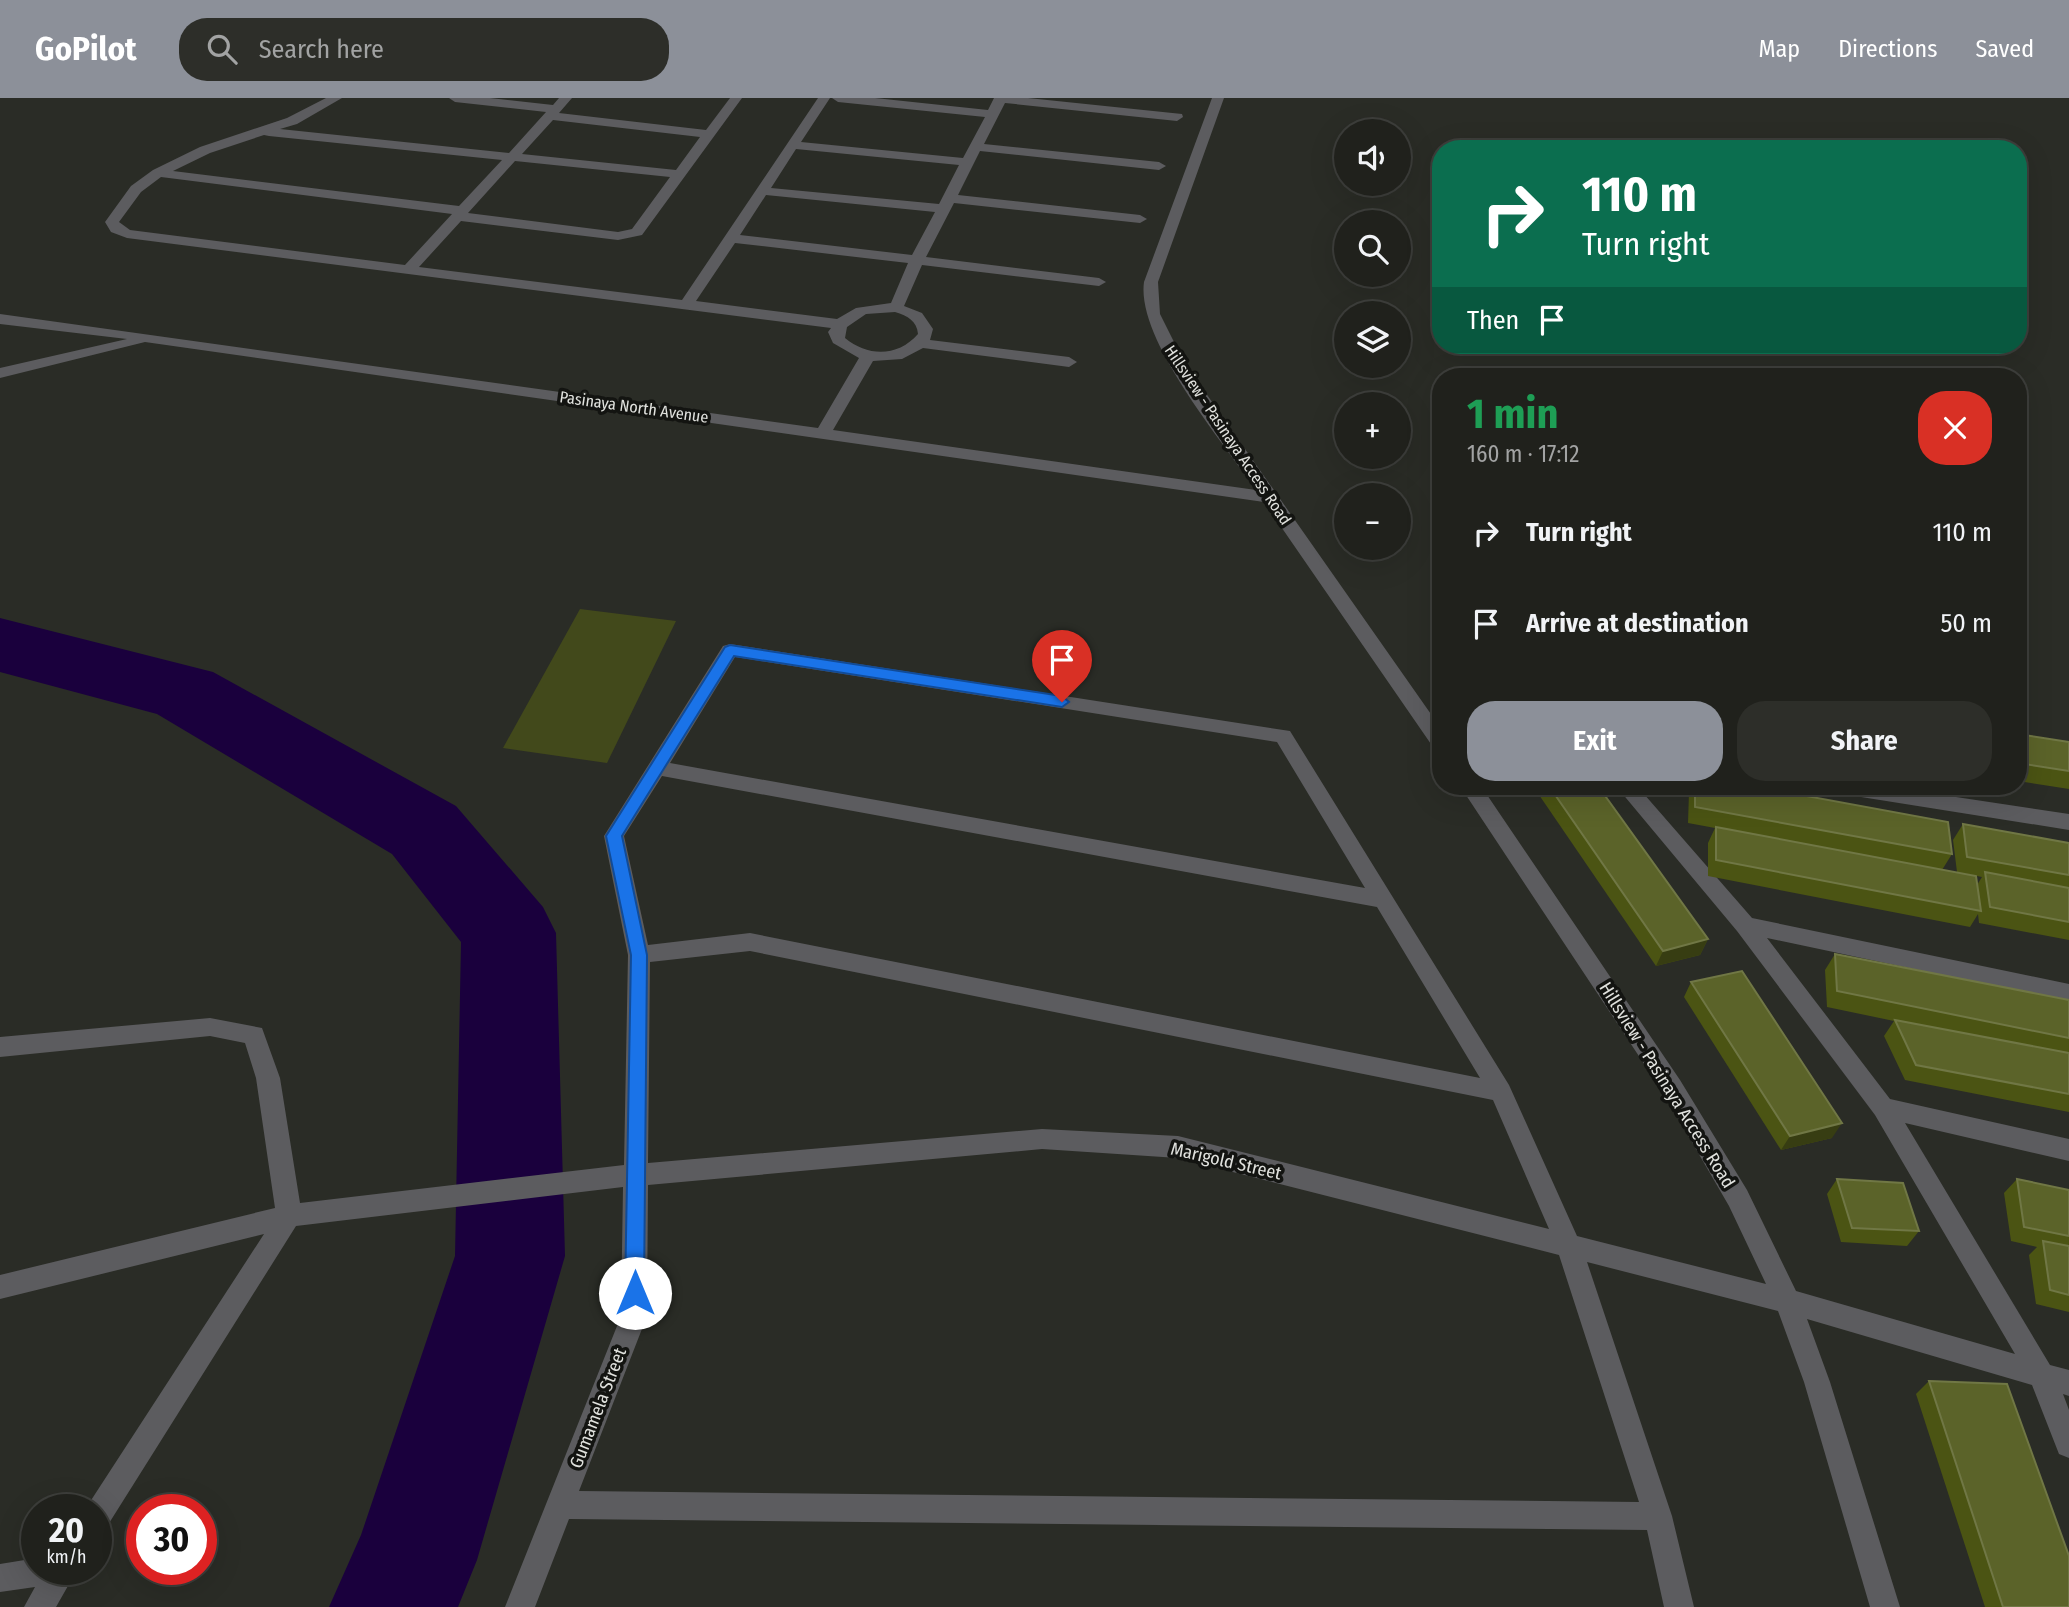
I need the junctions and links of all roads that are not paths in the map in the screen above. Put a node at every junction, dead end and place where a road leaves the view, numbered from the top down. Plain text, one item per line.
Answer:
1 (336, 98) edge
2 (455, 98) edge
3 (566, 98) edge
4 (736, 98) edge
5 (824, 98) edge
6 (838, 98) edge
7 (1001, 98) edge
8 (1218, 98) edge
9 (553, 113) junction
10 (992, 114) junction
11 (1177, 117) dead end
12 (263, 131) junction
13 (708, 134) junction
14 (794, 145) junction
15 (975, 147) junction
16 (513, 156) junction
17 (968, 162) junction
18 (1159, 166) dead end
19 (158, 173) junction
20 (678, 174) junction
21 (764, 191) junction
22 (946, 204) junction
23 (460, 213) junction
24 (1140, 219) dead end
25 (732, 238) junction
26 (917, 260) junction
27 (408, 270) junction
28 (1099, 282) dead end
29 (685, 306) junction
30 (896, 308) junction
31 (0, 319) edge
32 (839, 324) junction
33 (151, 338) junction
34 (921, 343) junction
35 (868, 356) junction
36 (1069, 362) dead end
37 (0, 373) edge
38 (823, 434) junction
39 (1269, 497) junction
40 (1432, 730) edge
41 (656, 768) junction
42 (1476, 795) edge
43 (1634, 795) edge
44 (1894, 795) edge
45 (2069, 822) edge
46 (1383, 900) junction
47 (1745, 925) junction
48 (639, 955) junction
49 (2069, 993) edge
50 (0, 1047) edge
51 (1500, 1092) junction
52 (1883, 1108) junction
53 (2069, 1150) edge
54 (636, 1175) junction
55 (289, 1216) junction
56 (1569, 1246) junction
57 (0, 1287) edge
58 (1787, 1301) junction
59 (2042, 1376) junction
60 (2069, 1382) edge
61 (2069, 1444) edge
62 (111, 1494) edge
63 (560, 1505) junction
64 (1658, 1516) junction
65 (21, 1575) edge
66 (0, 1578) edge
67 (53, 1585) edge
68 (39, 1607) edge
69 (520, 1607) edge
70 (1679, 1607) edge
71 (1885, 1607) edge

1 - 12 street
2 - 9 street
3 - 9 street
4 - 13 street
5 - 14 street
6 - 10 street
7 - 10 street
7 - 11 street
8 - 39 street, Hillsview - Pasinaya Access Road
9 - 13 street
9 - 16 street
10 - 15 street
12 - 16 street
12 - 19 street
13 - 20 street
14 - 17 street
14 - 21 street
15 - 17 street
15 - 18 street
16 - 20 street
16 - 23 street
17 - 22 street
19 - 23 street
19 - 27 street
20 - 23 street
21 - 22 street
21 - 25 street
22 - 24 street
22 - 26 street
23 - 27 street
25 - 26 street
25 - 29 street
26 - 28 street
26 - 30 street
27 - 29 street
29 - 32 street
30 - 32 street
30 - 34 street
31 - 33 street, Pasinaya North Avenue
32 - 35 street
33 - 37 street
33 - 38 street, Pasinaya North Avenue
34 - 35 street
34 - 36 street
35 - 38 street
38 - 39 street, Pasinaya North Avenue
39 - 40 street, Hillsview - Pasinaya Access Road
41 - 46 street
41 - 46 street, Gumamela Street
41 - 48 street, Gumamela Street
42 - 58 street, Hillsview - Pasinaya Access Road
43 - 47 street
44 - 45 street
46 - 51 street
47 - 49 street
47 - 52 street
48 - 51 street
48 - 54 street, Gumamela Street
50 - 55 street
51 - 56 street
52 - 53 street
52 - 59 street
54 - 55 street, Marigold Street
54 - 56 street, Marigold Street
54 - 63 street, Gumamela Street
55 - 57 street, Marigold Street
55 - 62 street
56 - 58 street, Marigold Street
56 - 64 street
58 - 59 street, Marigold Street
58 - 71 street, Hillsview - Pasinaya Access Road
59 - 60 street, Marigold Street
59 - 61 street
63 - 64 street
63 - 69 street, Gumamela Street
64 - 70 street
65 - 66 street
67 - 68 street

